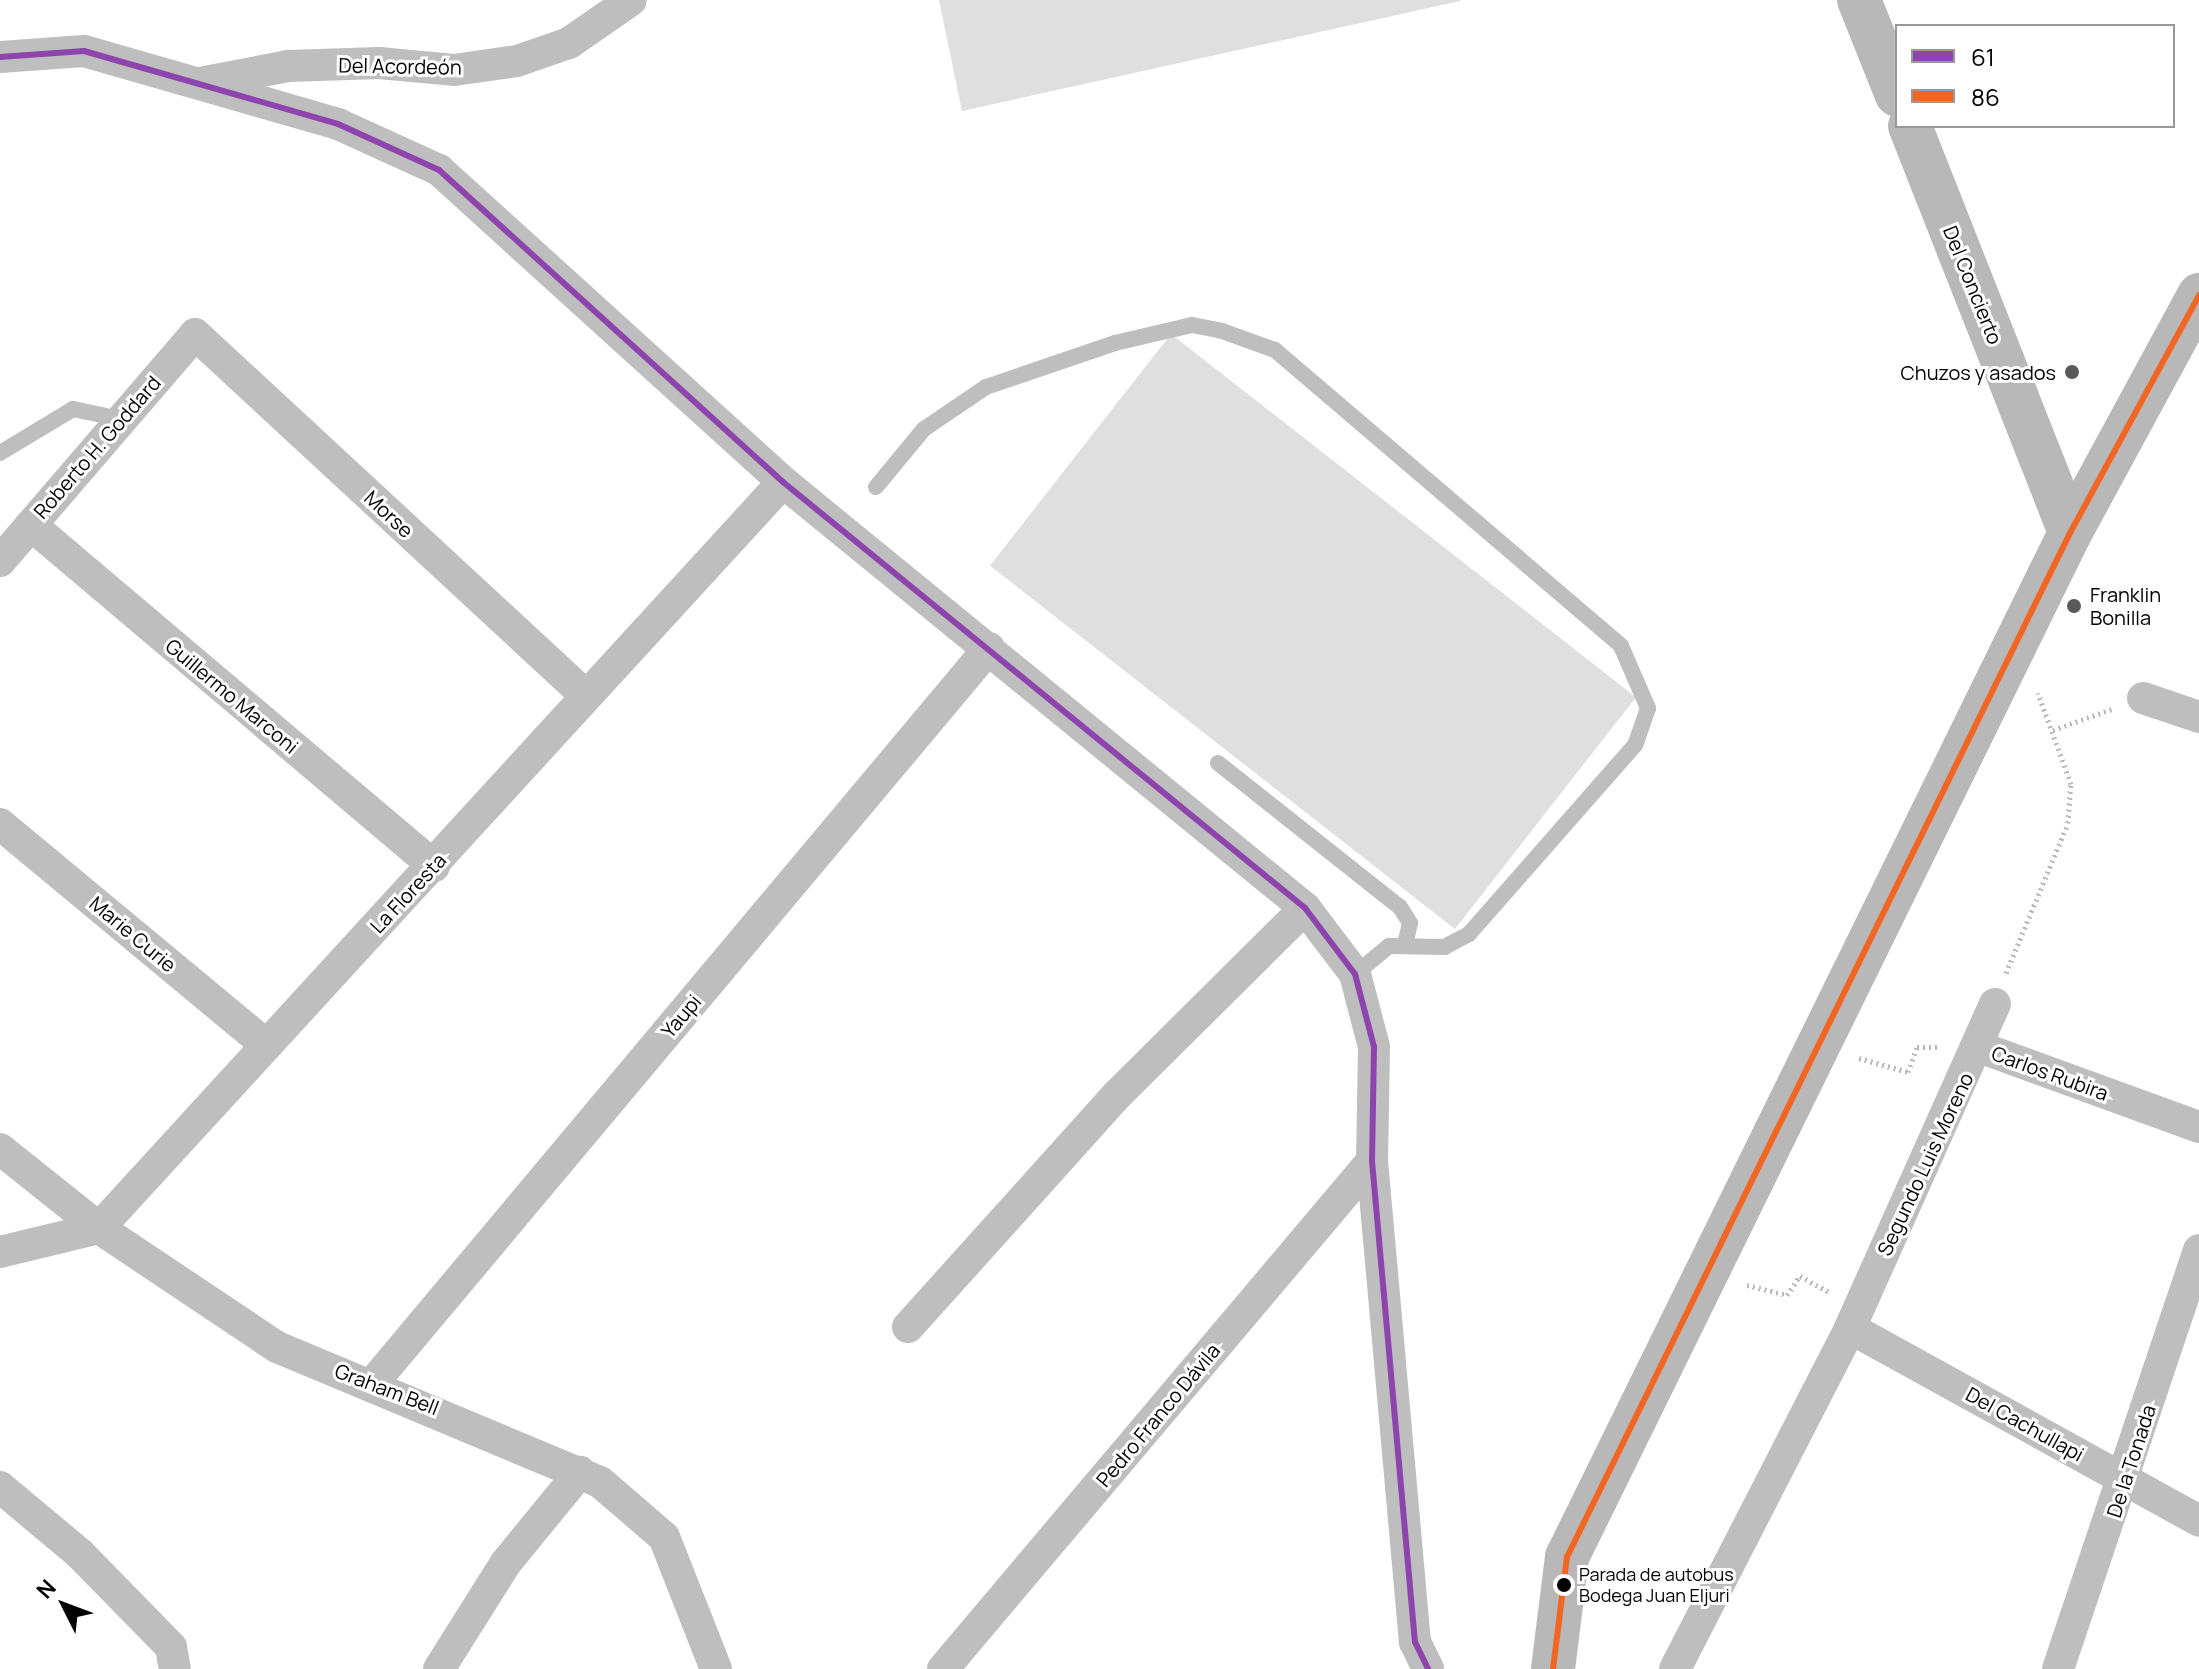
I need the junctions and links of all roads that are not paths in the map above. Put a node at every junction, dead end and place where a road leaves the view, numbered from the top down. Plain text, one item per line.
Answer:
1 (631, 0) edge
2 (1859, 0) edge
3 (0, 57) edge
4 (201, 82) junction
5 (1895, 90) edge
6 (1911, 128) edge
7 (2199, 295) edge
8 (195, 334) joint
9 (121, 419) junction
10 (0, 453) edge
11 (783, 482) junction
12 (876, 487) dead end
13 (31, 525) junction
14 (2070, 533) junction
15 (0, 561) edge
16 (989, 648) junction
17 (584, 694) junction
18 (2143, 698) road end
19 (2199, 717) edge
20 (1218, 763) dead end
21 (0, 824) edge
22 (434, 866) junction
23 (1305, 908) junction
24 (1406, 941) junction
25 (1355, 974) junction
26 (1995, 1004) road end
27 (266, 1045) junction
28 (1979, 1047) junction
29 (2199, 1127) edge
30 (0, 1149) edge
31 (1372, 1161) junction
32 (99, 1228) junction
33 (2199, 1250) edge
34 (0, 1252) edge
35 (908, 1327) dead end
36 (1850, 1328) junction
37 (373, 1383) junction
38 (580, 1472) junction
39 (2126, 1480) junction
40 (0, 1487) edge
41 (2199, 1521) edge
42 (175, 1669) edge
43 (439, 1669) edge
44 (716, 1669) edge
45 (943, 1669) edge
46 (1428, 1669) edge
47 (1553, 1669) edge
48 (1675, 1669) edge
49 (2058, 1669) edge

1 - 4 street, Del Acordeón
2 - 5 street
3 - 4 street
4 - 11 street
6 - 14 street, Del Concierto
7 - 14 street
8 - 9 street, Roberto H. Goddard
8 - 17 street, Morse
9 - 10 lane
9 - 13 street, Roberto H. Goddard
11 - 16 street
11 - 17 street, La Floresta
12 - 24 lane
13 - 15 street, Roberto H. Goddard
13 - 22 street, Guillermo Marconi
14 - 47 street
16 - 23 street
16 - 37 street, Yaupi
17 - 22 street, La Floresta
18 - 19 street
20 - 24 lane
21 - 27 street, Marie Curie
22 - 27 street, La Floresta
23 - 25 street
23 - 35 street
24 - 25 lane
25 - 31 street
26 - 28 street, Segundo Luis Moreno
27 - 32 street, La Floresta
28 - 29 street, Carlos Rubira
28 - 36 street, Segundo Luis Moreno
30 - 32 street, Graham Bell
31 - 45 street, Pedro Franco Dávila
31 - 46 street
32 - 34 street
32 - 37 street, Graham Bell
33 - 39 street, De la Tonada
36 - 39 street, Del Cachullapi
36 - 48 street, Segundo Luis Moreno
37 - 38 street, Graham Bell
38 - 43 street
38 - 44 street, Graham Bell
39 - 41 street, Del Cachullapi
39 - 49 street, De la Tonada
40 - 42 street

